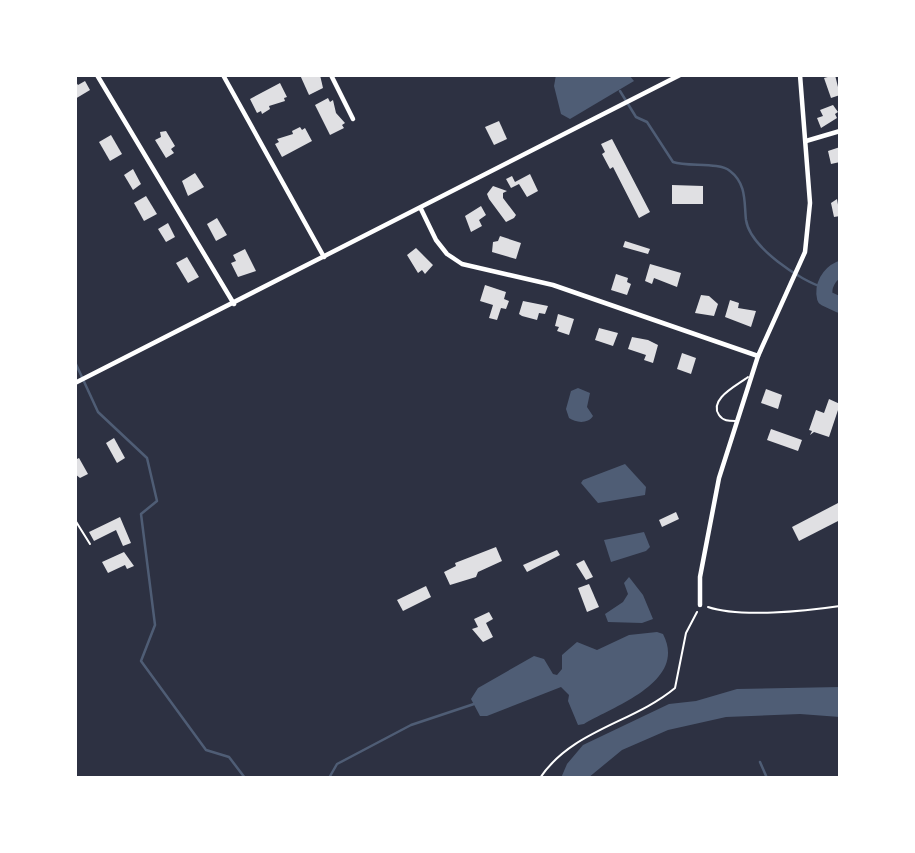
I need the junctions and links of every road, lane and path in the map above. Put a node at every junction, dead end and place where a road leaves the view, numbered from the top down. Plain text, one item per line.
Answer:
1 (97, 75) edge
2 (223, 75) edge
3 (331, 75) edge
4 (680, 75) edge
5 (800, 75) edge
6 (353, 119) dead end
7 (840, 131) edge
8 (806, 141) junction
9 (421, 209) junction
10 (324, 257) junction
11 (233, 304) junction
12 (758, 356) junction
13 (752, 375) junction
14 (75, 383) edge
15 (739, 419) junction
16 (75, 520) edge
17 (90, 544) dead end
18 (700, 605) junction
19 (840, 606) edge
20 (540, 778) edge

1 - 11 street
2 - 10 street
3 - 6 street
4 - 9 street
5 - 8 street
7 - 8 street
8 - 12 street
9 - 10 street
9 - 12 street
10 - 11 street
11 - 14 street
12 - 13 street
13 - 15 street
13 - 15 lane
15 - 18 street
16 - 17 lane
18 - 19 path
18 - 20 path

